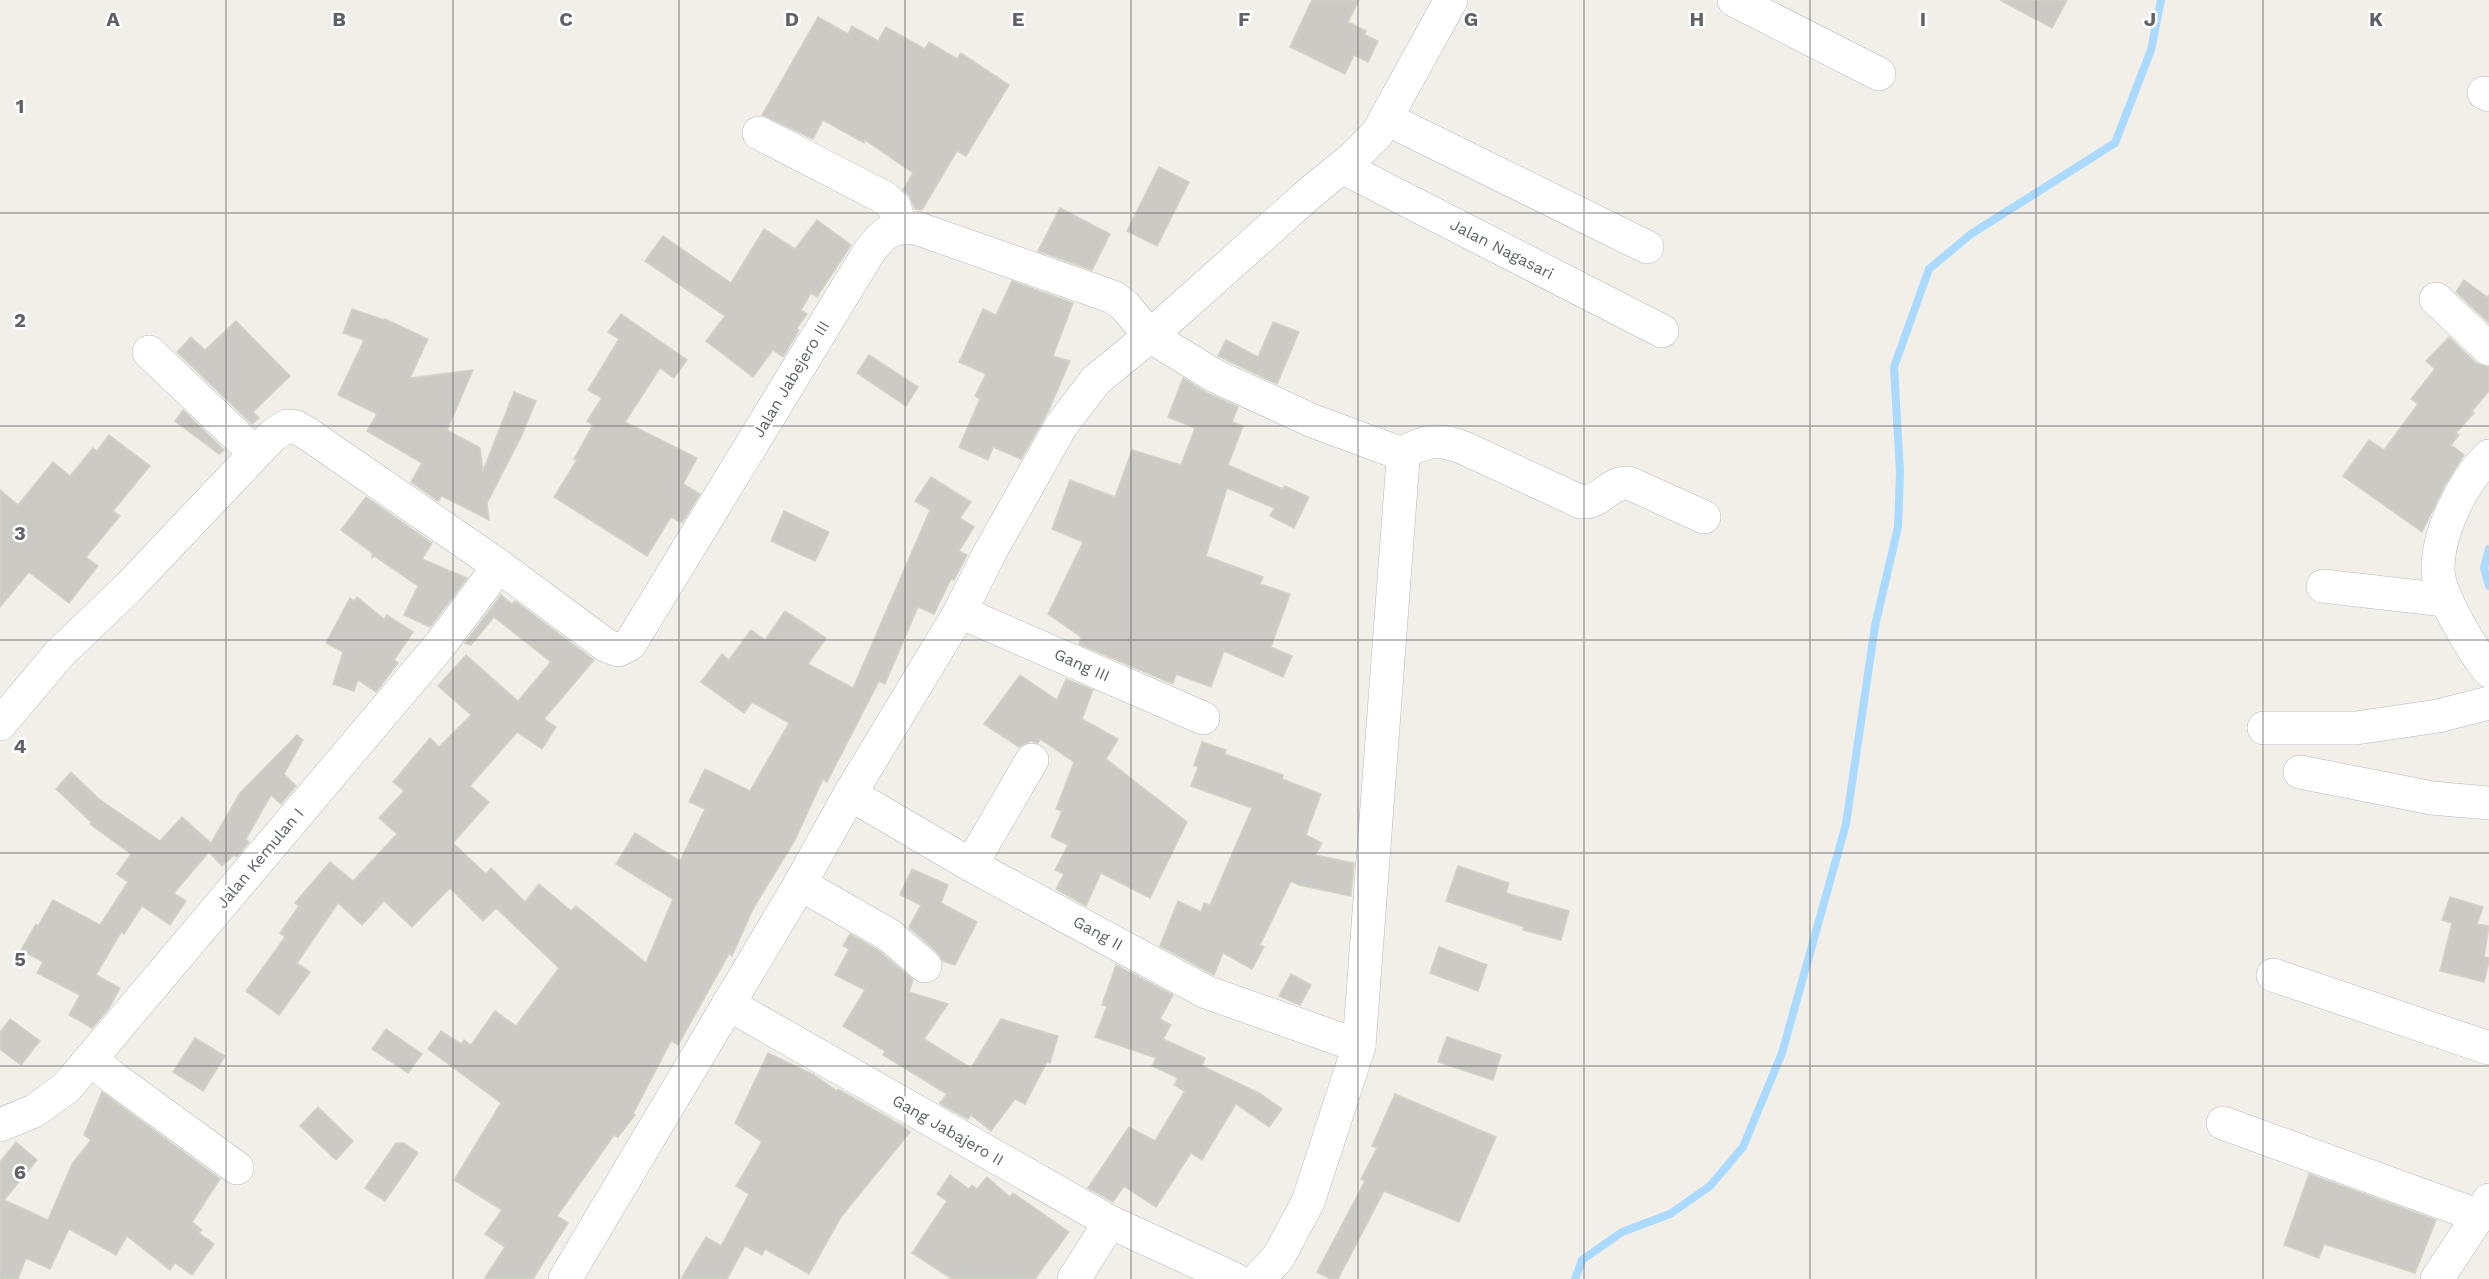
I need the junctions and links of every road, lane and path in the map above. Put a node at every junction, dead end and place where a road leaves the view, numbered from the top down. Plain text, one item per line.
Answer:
1 (1451, 0) edge
2 (1734, 0) edge
3 (1879, 74) dead end
4 (1387, 119) junction
5 (759, 133) dead end
6 (1342, 167) junction
7 (900, 227) junction
8 (1647, 247) dead end
9 (2436, 299) dead end
10 (1662, 332) dead end
11 (1150, 336) junction
12 (2489, 349) edge
13 (148, 352) dead end
14 (255, 453) junction
15 (1400, 455) junction
16 (2489, 456) edge
17 (1704, 517) dead end
18 (500, 566) junction
19 (2323, 586) dead end
20 (2445, 600) junction
21 (960, 612) junction
22 (2489, 671) edge
23 (2489, 703) edge
24 (1203, 718) dead end
25 (0, 724) edge
26 (2264, 728) dead end
27 (1032, 760) dead end
28 (2300, 772) dead end
29 (850, 794) junction
30 (2489, 803) edge
31 (971, 865) junction
32 (800, 884) junction
33 (925, 966) dead end
34 (2273, 975) dead end
35 (728, 1004) junction
36 (1359, 1046) junction
37 (2489, 1048) edge
38 (90, 1059) junction
39 (2223, 1123) dead end
40 (0, 1125) edge
41 (237, 1168) dead end
42 (2484, 1208) edge
43 (1110, 1222) junction
44 (577, 1275) edge
45 (1074, 1279) edge
46 (1234, 1279) edge
47 (1258, 1279) edge
48 (2437, 1279) edge

1 - 4 street
2 - 3 street
4 - 6 street
4 - 8 street
5 - 7 street
6 - 10 street, Jalan Nagasari
6 - 11 street
7 - 11 street
7 - 18 street, Jalan Jabejero III
9 - 12 street
11 - 15 street
11 - 21 street
13 - 14 street
14 - 18 street, Jalan Jabejero III
14 - 25 street, Jalan Jabejero III
15 - 17 street
15 - 36 street
16 - 20 street
18 - 38 street, Jalan Kemulan I
19 - 20 street
20 - 22 street
21 - 24 street, Gang III
21 - 29 street
23 - 26 street
27 - 31 street
28 - 30 street
29 - 31 street, Gang II
29 - 32 street
31 - 36 street, Gang II
32 - 33 street
32 - 35 street
34 - 37 street
35 - 43 street, Gang Jabajero II
35 - 44 street
36 - 47 street
38 - 40 street, Jalan Kemulan I
38 - 41 street
39 - 42 street
42 - 48 street
43 - 45 street
43 - 46 street, Gang Jabajero II

